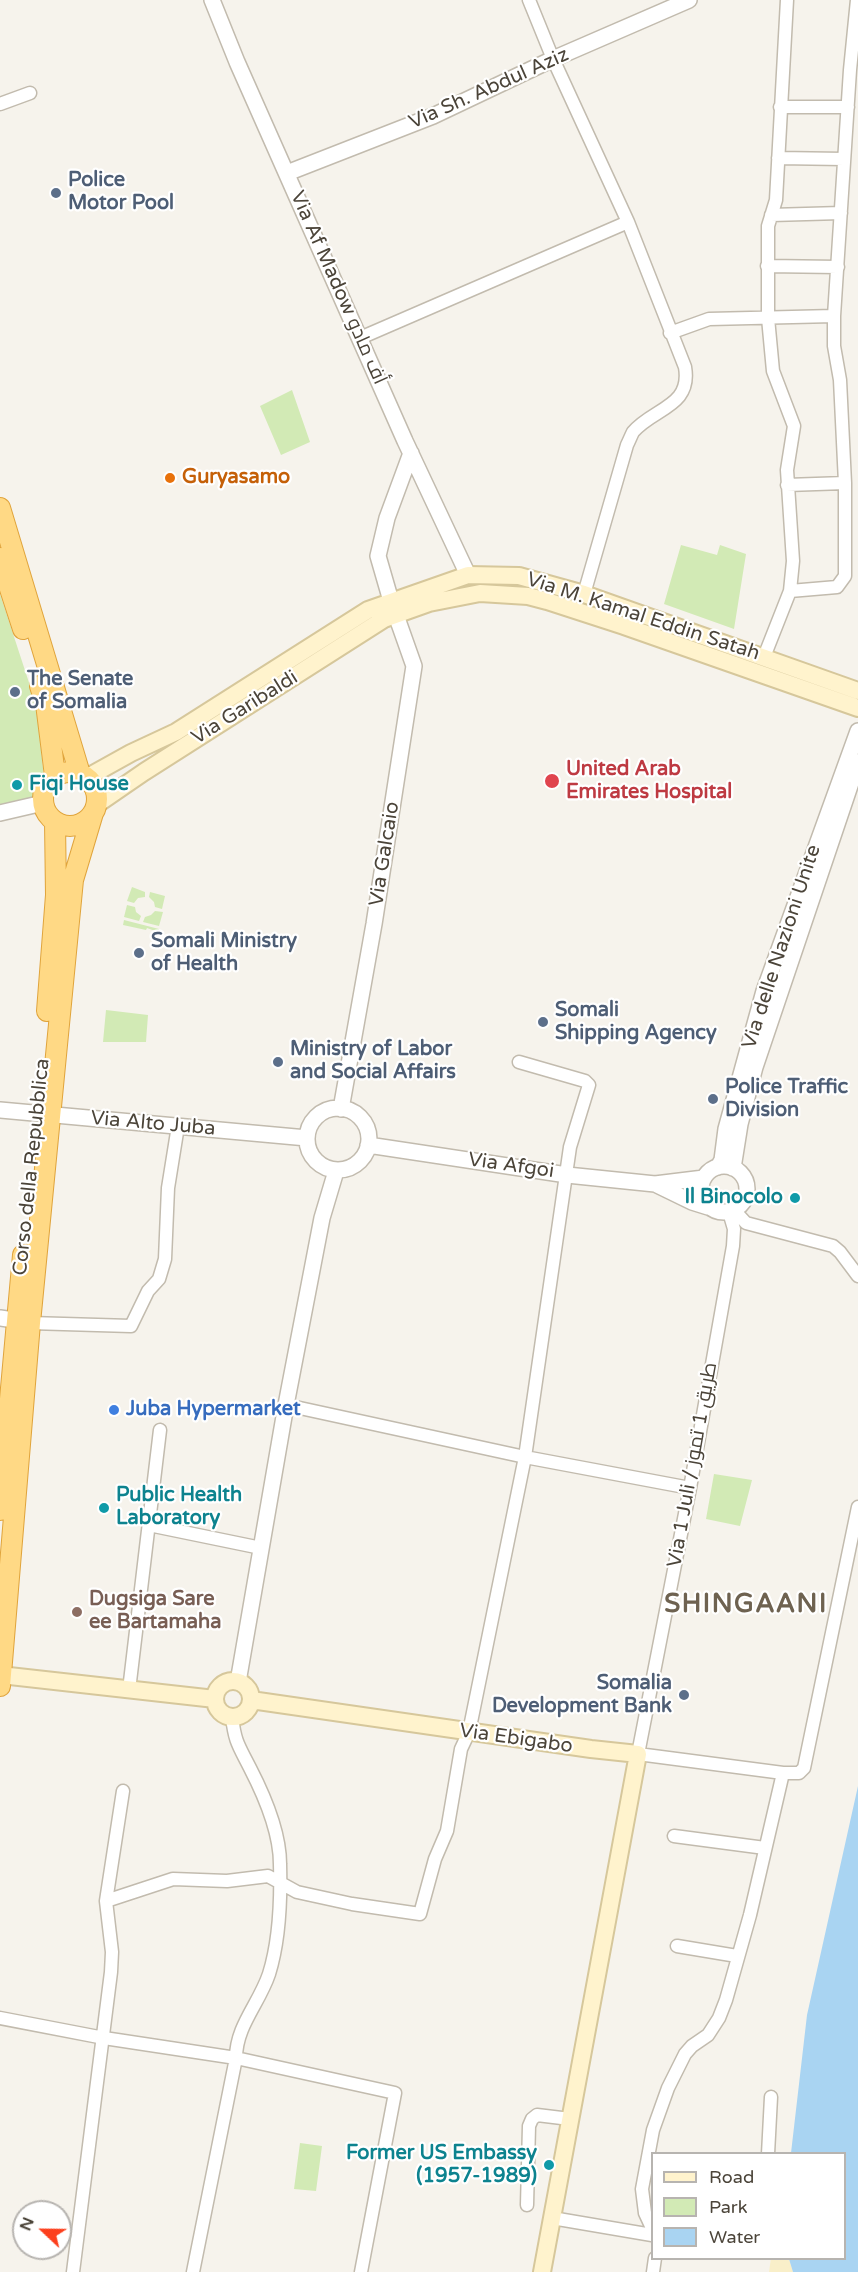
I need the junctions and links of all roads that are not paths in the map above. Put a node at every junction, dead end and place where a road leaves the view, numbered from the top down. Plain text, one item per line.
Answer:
1 (212, 0) edge
2 (529, 0) edge
3 (688, 0) edge
4 (787, 0) edge
5 (857, 0) edge
6 (553, 59) junction
7 (30, 93) dead end
8 (0, 104) edge
9 (780, 107) junction
10 (848, 107) junction
11 (778, 158) junction
12 (844, 159) junction
13 (287, 173) junction
14 (841, 213) junction
15 (771, 215) junction
16 (628, 222) junction
17 (767, 266) junction
18 (838, 267) junction
19 (834, 316) junction
20 (768, 318) junction
21 (670, 333) junction
22 (360, 338) junction
23 (411, 453) junction
24 (845, 483) junction
25 (787, 485) junction
26 (2, 521) edge
27 (0, 558) edge
28 (468, 575) junction
29 (790, 591) junction
30 (550, 593) junction
31 (584, 594) junction
32 (393, 608) junction
33 (764, 657) junction
34 (858, 691) edge
35 (858, 708) edge
36 (858, 731) edge
37 (858, 762) edge
38 (55, 776) junction
39 (83, 776) junction
40 (43, 803) junction
41 (94, 809) junction
42 (0, 813) edge
43 (55, 822) junction
44 (519, 1062) dead end
45 (340, 1108) junction
46 (0, 1110) edge
47 (44, 1114) junction
48 (178, 1126) junction
49 (307, 1138) junction
50 (368, 1145) junction
51 (725, 1168) junction
52 (336, 1170) junction
53 (567, 1175) junction
54 (704, 1178) junction
55 (655, 1184) junction
56 (708, 1207) junction
57 (731, 1211) junction
58 (858, 1276) edge
59 (16, 1320) edge
60 (286, 1405) junction
61 (160, 1430) dead end
62 (525, 1456) junction
63 (6, 1480) edge
64 (690, 1488) junction
65 (858, 1507) edge
66 (0, 1510) edge
67 (149, 1525) junction
68 (261, 1548) junction
69 (0, 1679) edge
70 (238, 1682) junction
71 (129, 1690) junction
72 (215, 1700) junction
73 (250, 1700) junction
74 (232, 1717) junction
75 (470, 1732) junction
76 (638, 1754) junction
77 (783, 1773) junction
78 (123, 1791) dead end
79 (674, 1836) dead end
80 (765, 1848) junction
81 (280, 1881) junction
82 (106, 1901) junction
83 (677, 1946) dead end
84 (737, 1956) junction
85 (0, 2018) edge
86 (104, 2038) junction
87 (236, 2058) junction
88 (771, 2097) dead end
89 (570, 2119) junction
90 (768, 2152) edge
91 (526, 2205) dead end
92 (552, 2218) junction
93 (651, 2226) edge
94 (651, 2228) edge
95 (73, 2272) edge
96 (193, 2272) edge
97 (361, 2272) edge
98 (542, 2272) edge

1 - 13 street, Via Af Madow أف مادو
2 - 6 street
3 - 6 street, Via Sh. Abdul Aziz
4 - 9 street
5 - 10 street
6 - 13 street, Via Sh. Abdul Aziz
6 - 16 street
7 - 8 street
9 - 10 street
9 - 11 street
10 - 12 street
11 - 12 street
11 - 15 street
12 - 14 street
13 - 22 street, Via Af Madow أف مادو
14 - 15 street
14 - 18 street
15 - 17 street
16 - 21 street
16 - 22 street
17 - 18 street
17 - 20 street
18 - 19 street
19 - 20 street
19 - 24 street
20 - 21 street
20 - 25 street
21 - 31 street
22 - 23 street, Via Af Madow أف مادو
23 - 28 street, Via Af Madow أف مادو
23 - 32 street, Via Galcaio
24 - 25 street
24 - 29 street
25 - 29 street
26 - 39 highway
27 - 38 highway
28 - 30 main road, Via M. Kamal Eddin Satah
28 - 32 main road, Via M. Kamal Eddin Satah
29 - 33 street
30 - 31 main road, Via M. Kamal Eddin Satah
30 - 32 main road, Via M. Kamal Eddin Satah
30 - 35 main road, Via M. Kamal Eddin Satah
31 - 33 main road, Via M. Kamal Eddin Satah
32 - 39 main road, Via Garibaldi
32 - 41 main road, Via Garibaldi
32 - 45 street, Via Galcaio
33 - 34 main road, Via M. Kamal Eddin Satah
36 - 51 street, Via delle Nazioni Unite
37 - 51 street, Via delle Nazioni Unite
38 - 39 highway
38 - 40 highway
39 - 41 highway
40 - 42 street
40 - 43 highway
41 - 43 highway
41 - 47 highway
43 - 47 highway, Corso della Repubblica
44 - 53 street
45 - 49 street
45 - 50 street
46 - 47 street, Via Alto Juba
47 - 48 street, Via Alto Juba
47 - 59 highway
48 - 49 street, Via Alto Juba
48 - 59 street
49 - 52 street
50 - 52 street
50 - 53 street, Via Afgoi
51 - 54 street
51 - 57 street
52 - 60 street
53 - 55 street, Via Afgoi
53 - 62 street
54 - 55 street
54 - 56 street
55 - 56 street
56 - 57 street
57 - 58 street
57 - 64 street, Via 1 Juli / طريق 1 تموز
59 - 63 highway
60 - 62 street
60 - 68 street
61 - 67 street
62 - 64 street
62 - 75 street
63 - 66 highway
63 - 69 highway
64 - 76 street, Via 1 Juli / طريق 1 تموز
65 - 77 street
67 - 68 street
67 - 71 street
68 - 70 street
69 - 71 main road
70 - 72 main road
70 - 73 main road
71 - 72 main road
72 - 74 main road
73 - 74 main road
73 - 75 main road, Via Ebigabo
74 - 81 street
75 - 76 main road, Via Ebigabo
75 - 81 street
76 - 77 street, Via Ebigabo
76 - 89 main road
77 - 80 street
78 - 82 street
79 - 80 street
80 - 84 street
81 - 82 street
81 - 87 street
82 - 86 street
83 - 84 street
84 - 93 street
85 - 86 street
86 - 87 street
86 - 95 street
87 - 96 street
87 - 97 street
88 - 90 street
89 - 91 street
89 - 92 main road
92 - 94 street
92 - 98 main road

